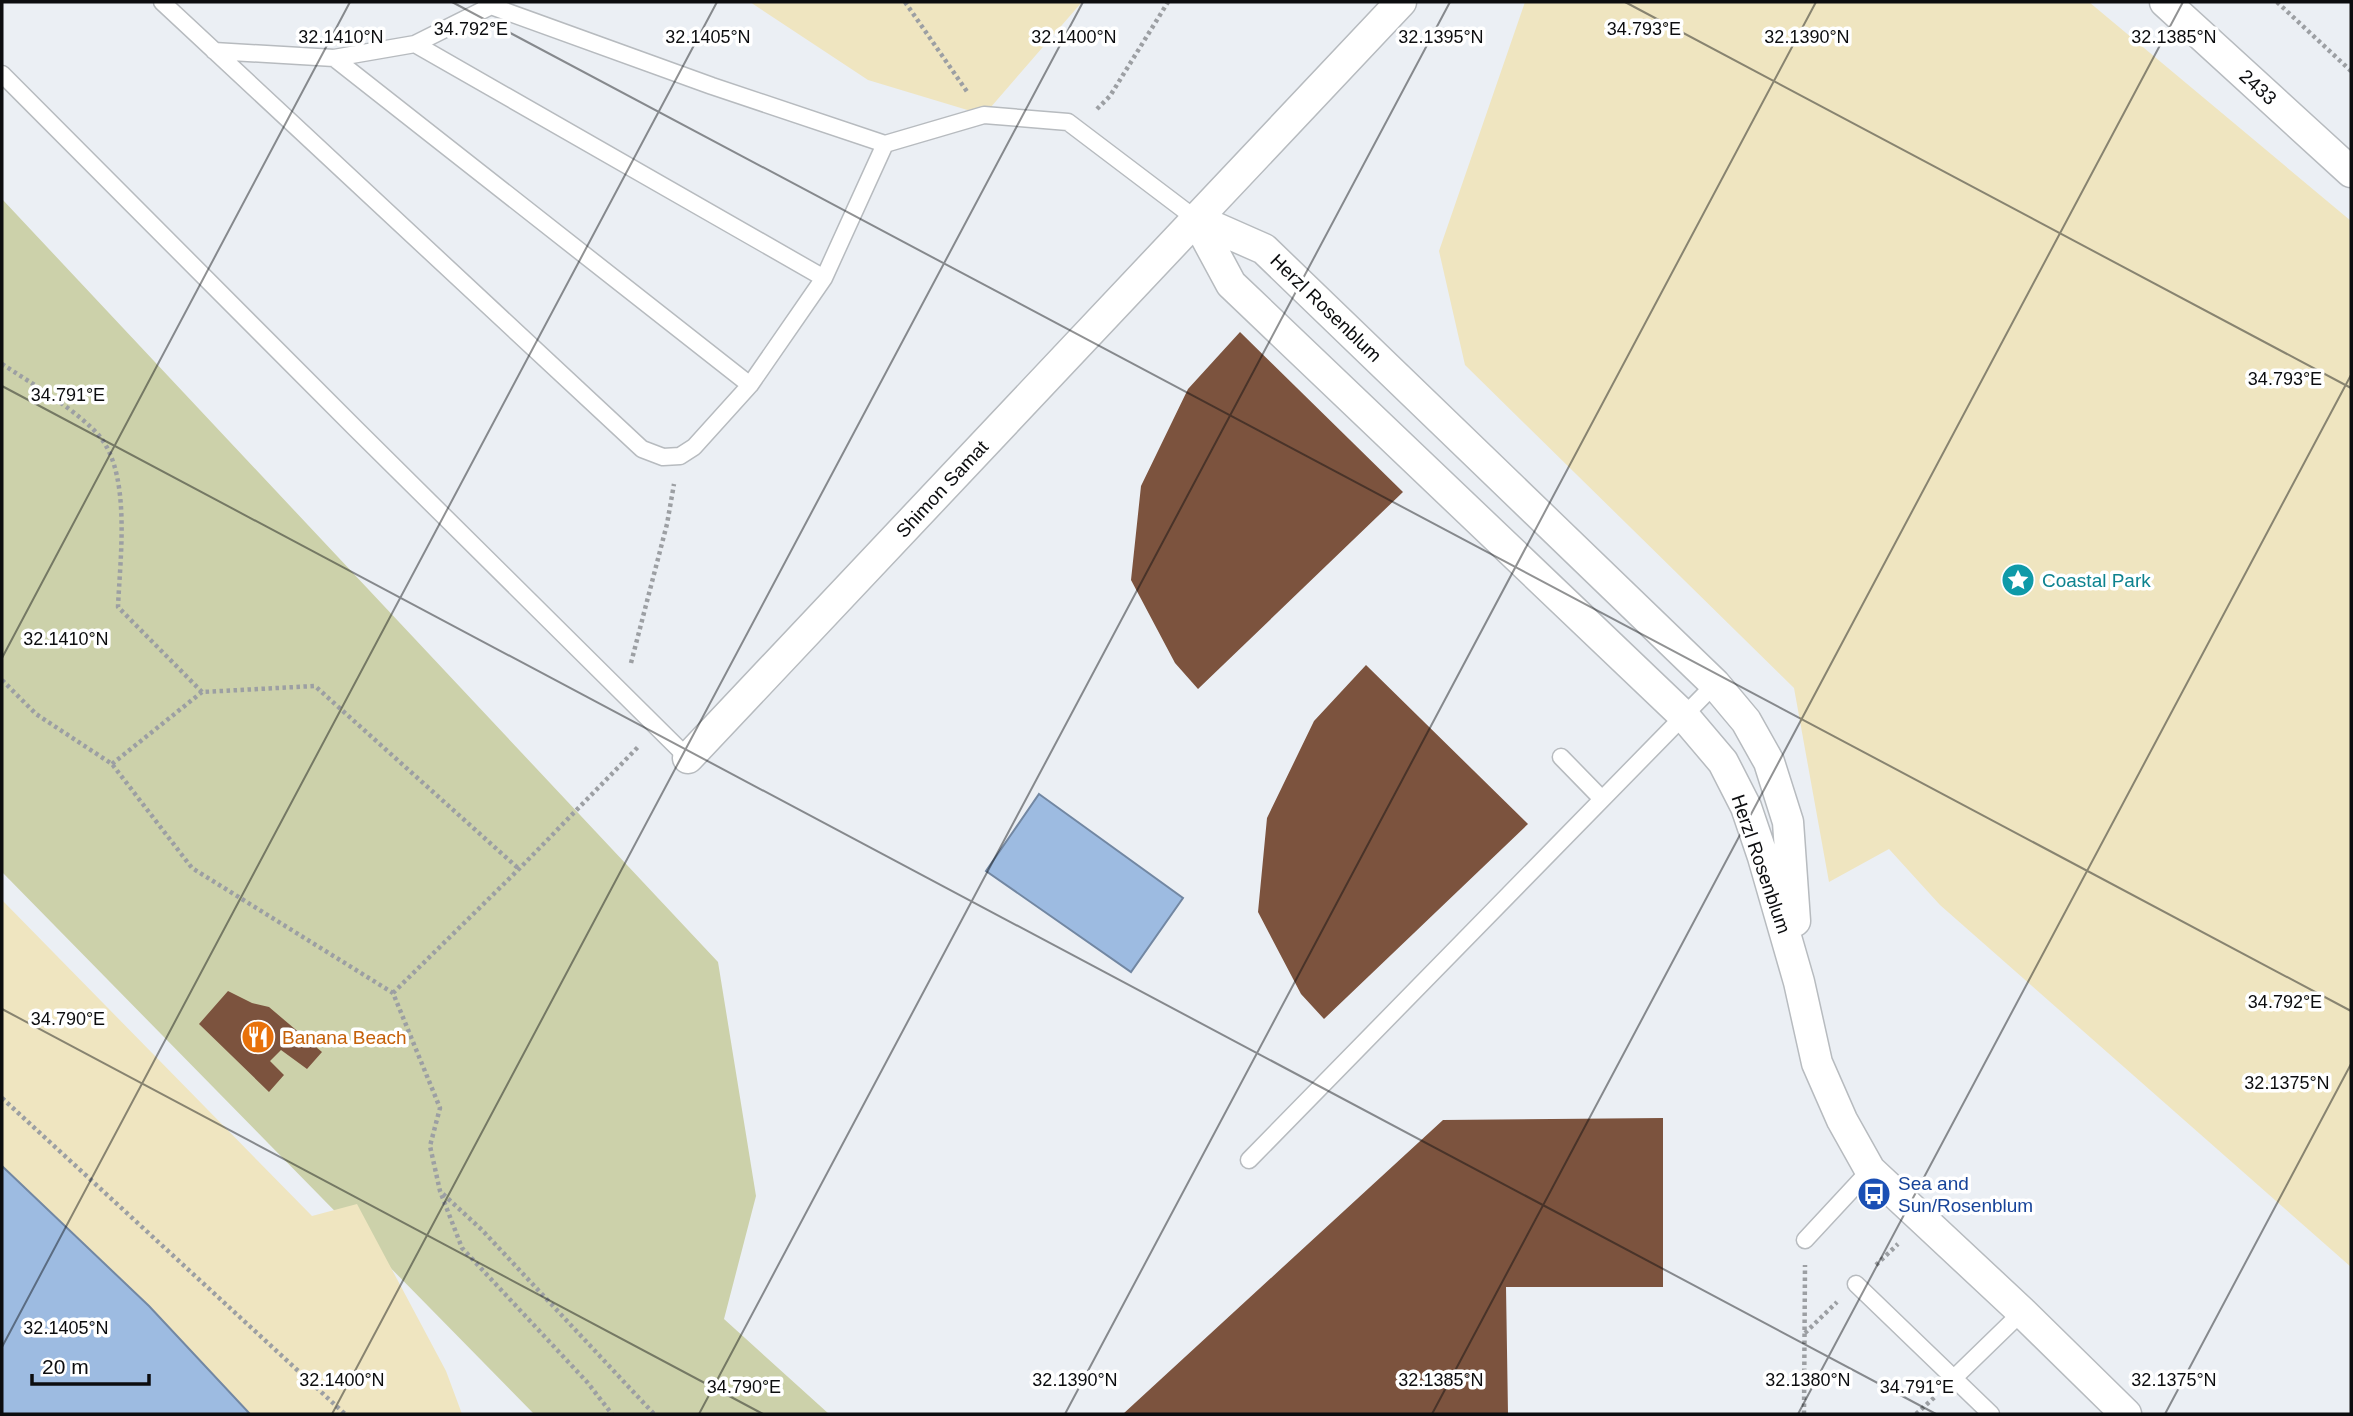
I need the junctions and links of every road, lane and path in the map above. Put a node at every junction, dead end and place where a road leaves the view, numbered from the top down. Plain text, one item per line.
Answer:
1 (162, 2) edge
2 (905, 2) edge
3 (1168, 2) edge
4 (1401, 2) edge
5 (2165, 2) edge
6 (2277, 2) edge
7 (488, 4) edge
8 (415, 44) junction
9 (214, 51) junction
10 (334, 58) junction
11 (2351, 71) edge
12 (2, 74) edge
13 (984, 115) junction
14 (1068, 122) junction
15 (885, 144) junction
16 (2351, 172) edge
17 (1196, 219) junction
18 (824, 278) junction
19 (2, 364) edge
20 (751, 385) junction
21 (680, 456) junction
22 (2, 680) edge
23 (1715, 684) junction
24 (202, 692) junction
25 (623, 694) junction
26 (1684, 716) junction
27 (656, 728) junction
28 (1561, 757) dead end
29 (688, 758) joint
30 (112, 764) junction
31 (1601, 798) junction
32 (519, 869) junction
33 (1799, 982) junction
34 (393, 993) junction
35 (2, 1098) edge
36 (1249, 1160) dead end
37 (1870, 1170) junction
38 (440, 1191) junction
39 (1805, 1240) joint
40 (1856, 1284) dead end
41 (2022, 1312) junction
42 (1954, 1378) junction
43 (345, 1414) edge
44 (612, 1414) edge
45 (654, 1414) edge
46 (1804, 1414) edge
47 (1991, 1414) edge
48 (2126, 1414) edge

1 - 9 lane
2 - 13 path
3 - 14 path
4 - 17 street, Shimon Samat
5 - 16 street, 2433
6 - 11 path
7 - 8 lane
7 - 15 lane
8 - 10 lane
8 - 18 lane
9 - 10 lane
9 - 21 lane
10 - 20 lane
12 - 25 lane
13 - 14 lane
13 - 15 lane
14 - 17 lane
15 - 18 lane
17 - 23 street, Herzl Rosenblum
17 - 26 street, Herzl Rosenblum
17 - 29 street, Shimon Samat
18 - 20 lane
19 - 24 path
20 - 21 lane
21 - 25 path
22 - 30 path
23 - 26 lane
23 - 33 street, Herzl Rosenblum
24 - 30 path
24 - 32 path
25 - 27 lane
26 - 31 lane
26 - 33 street, Herzl Rosenblum
27 - 29 lane
27 - 32 path
28 - 31 lane
30 - 34 path
31 - 36 lane
32 - 34 path
33 - 37 street, Herzl Rosenblum
34 - 38 path
35 - 43 path
37 - 39 lane
37 - 41 street, Herzl Rosenblum
38 - 44 path
38 - 45 path
39 - 46 path
40 - 42 lane
41 - 42 lane
41 - 48 street, Herzl Rosenblum
42 - 47 lane

